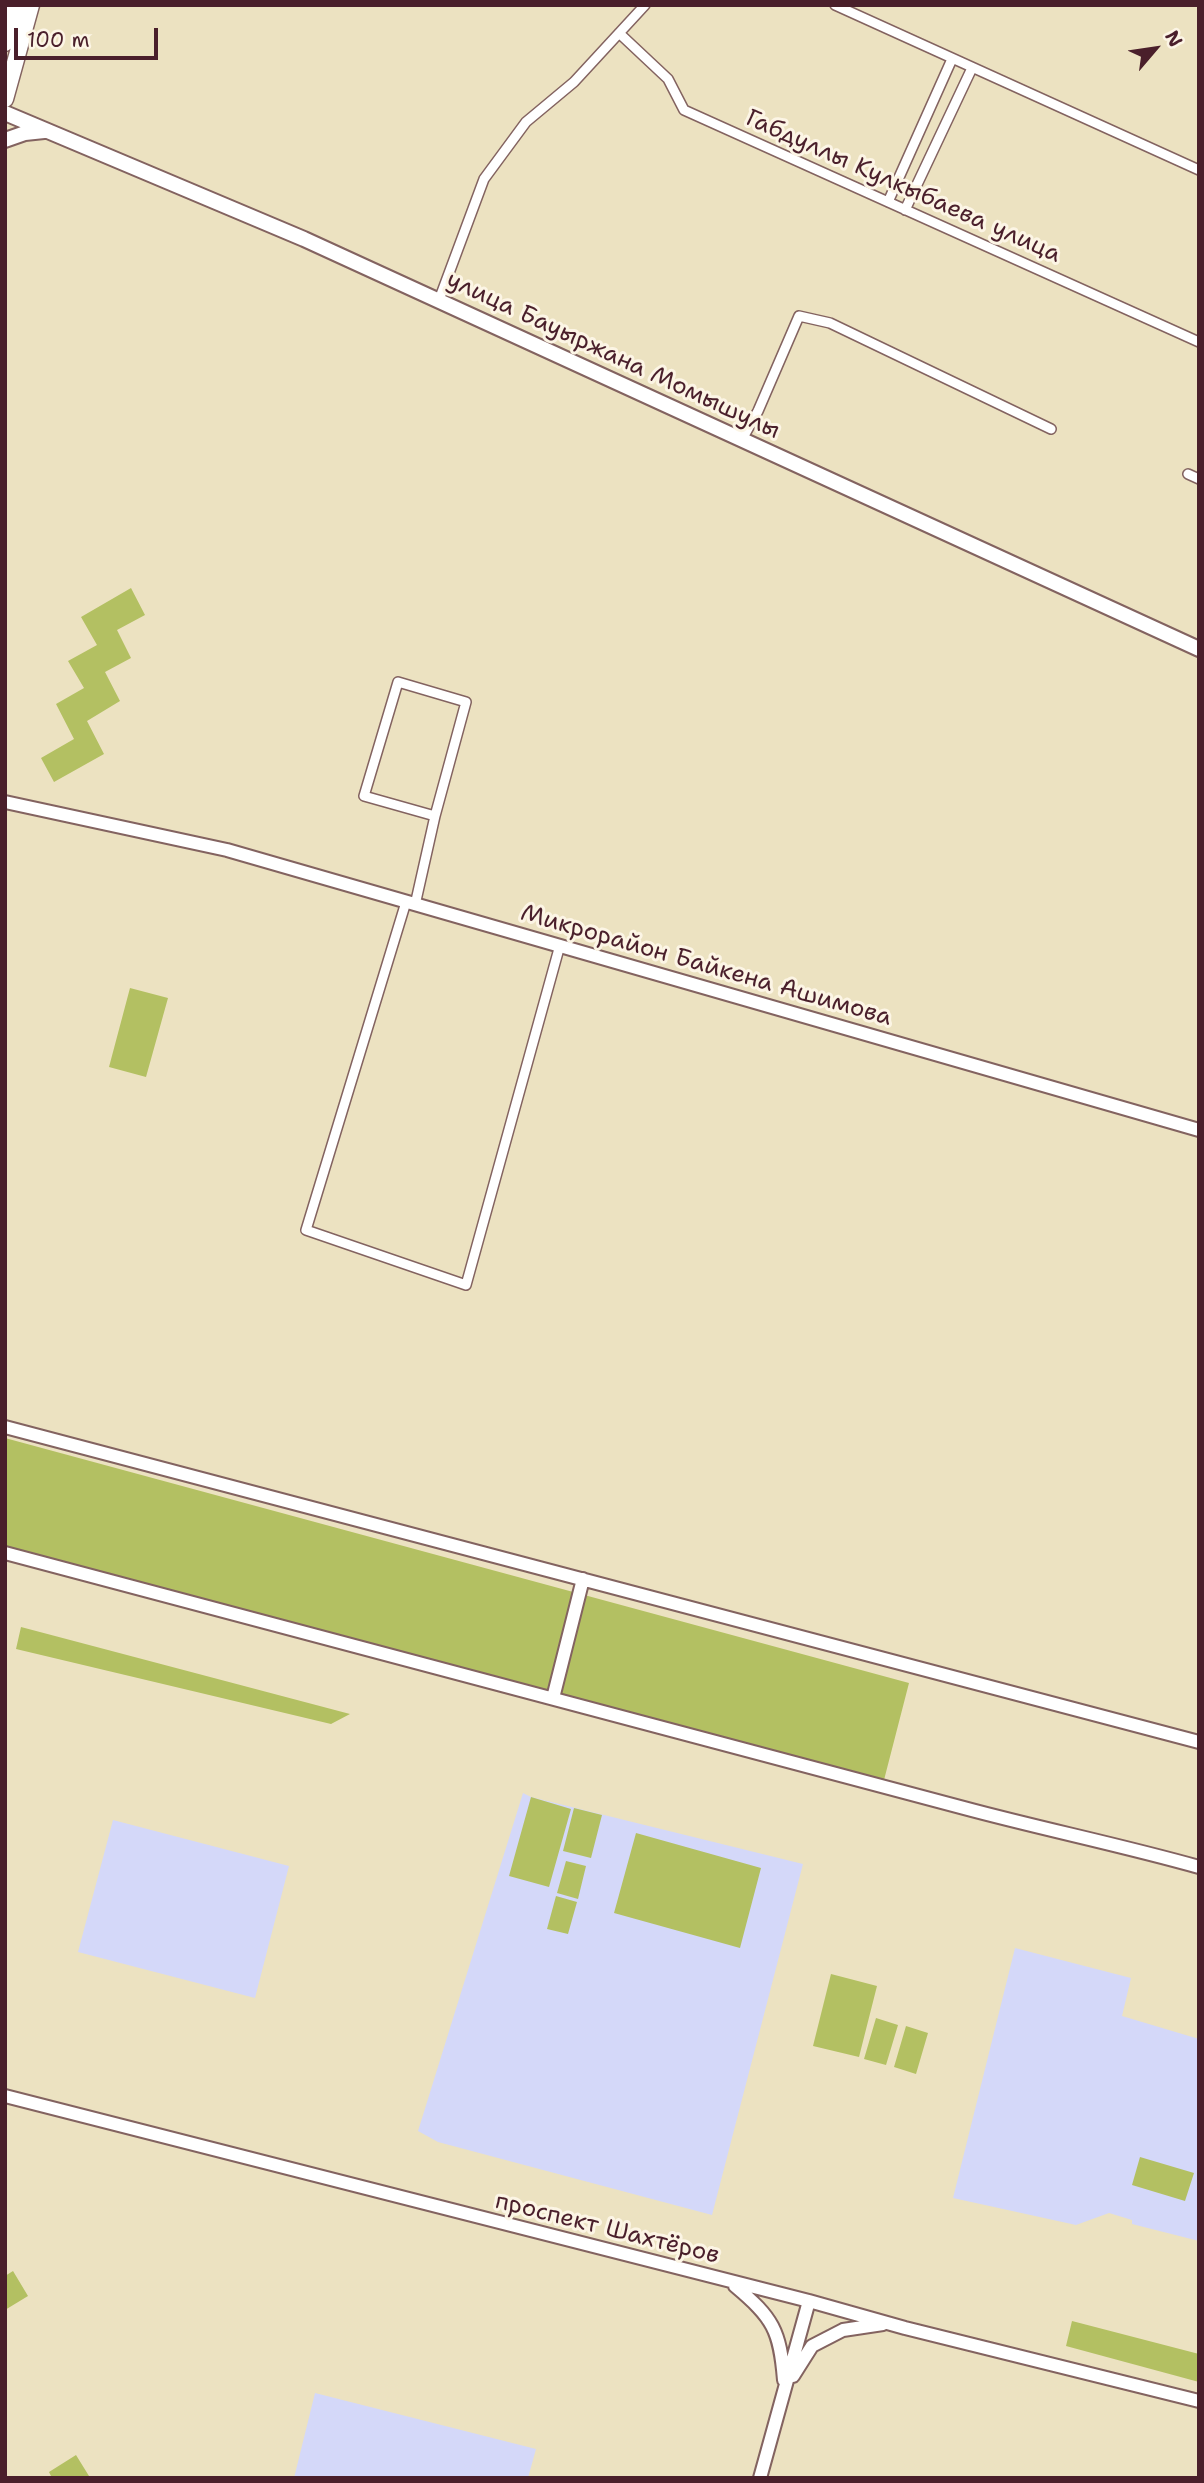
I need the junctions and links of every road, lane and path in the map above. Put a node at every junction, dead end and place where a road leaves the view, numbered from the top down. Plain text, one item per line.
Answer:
1 (16, 5) edge
2 (31, 5) edge
3 (645, 5) edge
4 (835, 5) edge
5 (619, 33) junction
6 (5, 43) edge
7 (953, 59) junction
8 (972, 68) junction
9 (6, 95) edge
10 (5, 113) edge
11 (49, 131) junction
12 (5, 140) edge
13 (1199, 170) edge
14 (888, 202) junction
15 (905, 210) junction
16 (439, 300) junction
17 (1199, 342) edge
18 (1051, 429) dead end
19 (741, 441) junction
20 (1188, 474) dead end
21 (1199, 479) edge
22 (1199, 649) edge
23 (5, 802) edge
24 (435, 816) junction
25 (411, 903) junction
26 (560, 945) junction
27 (1199, 1130) edge
28 (5, 1427) edge
29 (5, 1553) edge
30 (583, 1580) junction
31 (553, 1698) junction
32 (1199, 1742) edge
33 (1199, 1867) edge
34 (5, 2096) edge
35 (732, 2283) junction
36 (809, 2301) junction
37 (887, 2323) junction
38 (785, 2389) junction
39 (1199, 2401) edge
40 (760, 2478) edge

1 - 6 highway
2 - 9 highway
3 - 5 street
4 - 7 street
5 - 14 street, Габдуллы Кулкыбаева улица
5 - 16 street
7 - 8 street
7 - 14 street
8 - 13 street
8 - 15 street
9 - 11 main road
10 - 11 main road, улица Бауыржана Момышулы
11 - 12 main road
11 - 16 main road, улица Бауыржана Момышулы
14 - 15 street, Габдуллы Кулкыбаева улица
15 - 17 street, Габдуллы Кулкыбаева улица
16 - 19 main road, улица Бауыржана Момышулы
18 - 19 street
19 - 22 main road, улица Бауыржана Момышулы
20 - 21 street
23 - 25 street, Микрорайон Байкена Ашимова
24 - 24 street
24 - 25 street
25 - 26 street, Микрорайон Байкена Ашимова
25 - 26 street
26 - 27 street, Микрорайон Байкена Ашимова
28 - 30 street
29 - 31 street
30 - 31 street
30 - 32 street
31 - 33 street
34 - 35 street, проспект Шахтёров
35 - 36 street, проспект Шахтёров
35 - 38 street
36 - 37 street, проспект Шахтёров
36 - 38 street
37 - 38 street
37 - 39 street, проспект Шахтёров
38 - 40 street

